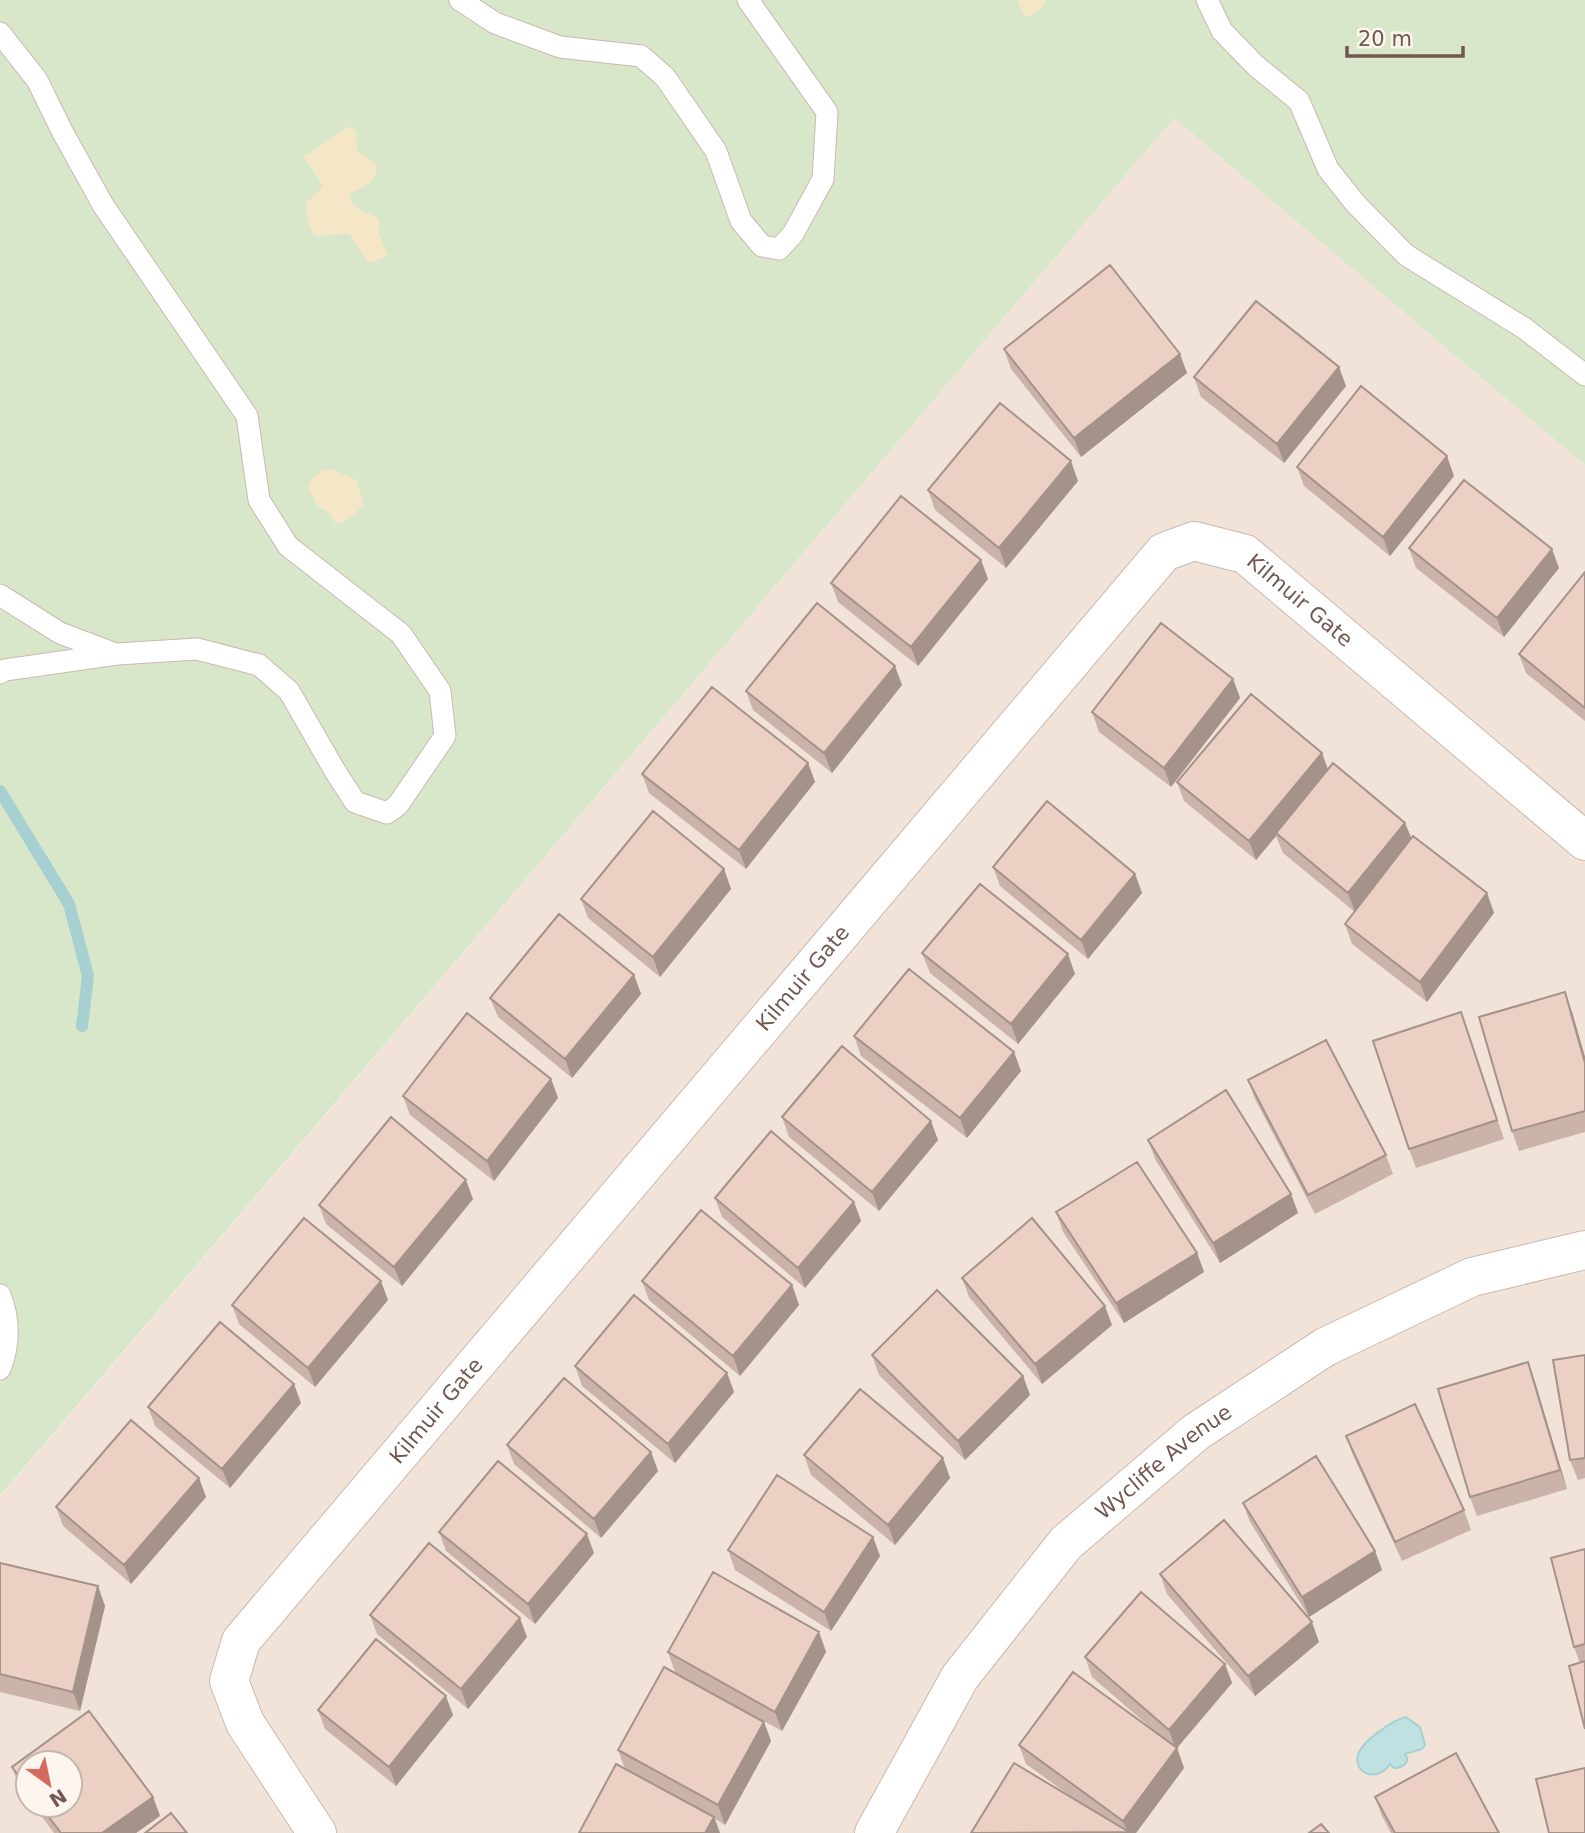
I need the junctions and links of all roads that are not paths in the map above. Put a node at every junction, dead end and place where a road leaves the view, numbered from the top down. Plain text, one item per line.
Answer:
1 (460, 0) edge
2 (748, 0) edge
3 (1207, 0) edge
4 (0, 33) edge
5 (1585, 375) edge
6 (0, 595) edge
7 (117, 654) junction
8 (0, 673) edge
9 (1585, 841) edge
10 (1585, 1250) edge
11 (0, 1295) edge
12 (0, 1369) edge
13 (317, 1833) edge
14 (874, 1833) edge

1 - 2 lane
3 - 5 lane
4 - 7 lane
6 - 7 lane
7 - 8 lane
9 - 13 street, Kilmuir Gate
10 - 14 street, Wycliffe Avenue
11 - 12 lane

